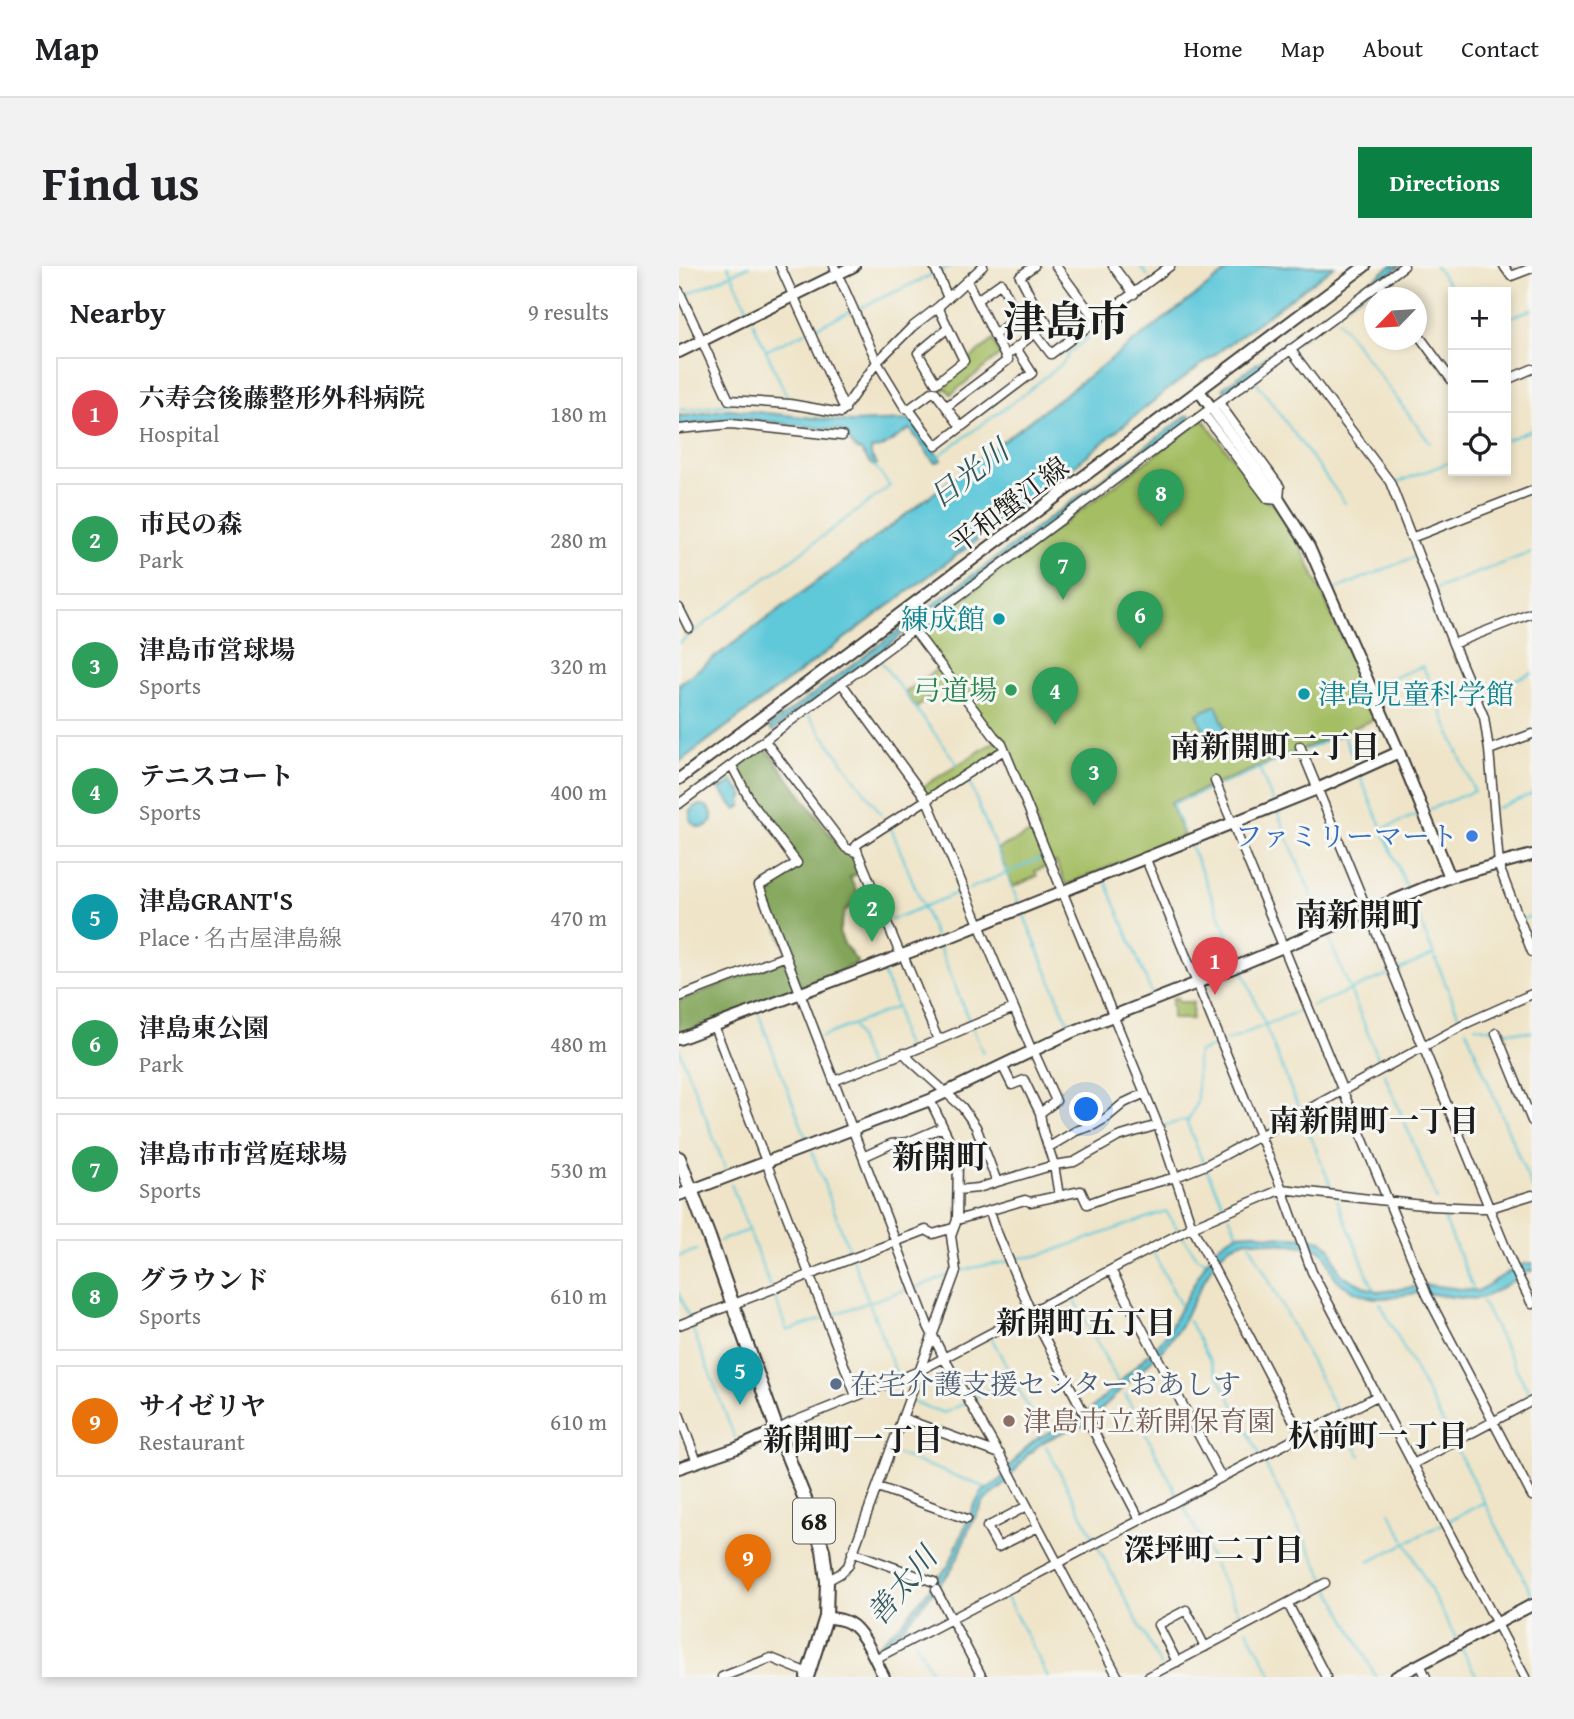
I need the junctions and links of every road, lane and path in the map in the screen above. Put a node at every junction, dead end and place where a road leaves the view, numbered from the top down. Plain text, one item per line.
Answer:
1 (779, 266) edge
2 (854, 266) edge
3 (934, 266) edge
4 (983, 266) edge
5 (1034, 266) edge
6 (1056, 266) edge
7 (1113, 266) edge
8 (1170, 266) edge
9 (1365, 266) edge
10 (1404, 266) edge
11 (1504, 266) edge
12 (1532, 268) edge
13 (836, 270) edge
14 (967, 281) junction
15 (1380, 284) junction
16 (1382, 287) edge
17 (679, 291) edge
18 (1134, 293) junction
19 (793, 296) junction
20 (948, 298) junction
21 (977, 300) junction
22 (938, 307) junction
23 (1096, 320) junction
24 (948, 328) junction
25 (1035, 333) junction
26 (994, 335) junction
27 (702, 341) junction
28 (1016, 348) junction
29 (1427, 348) edge
30 (1290, 349) junction
31 (679, 352) edge
32 (1005, 356) junction
33 (877, 362) junction
34 (1532, 369) edge
35 (1448, 375) edge
36 (1511, 378) edge
37 (1199, 391) junction
38 (947, 407) junction
39 (909, 409) junction
40 (845, 410) junction
41 (961, 427) junction
42 (679, 429) edge
43 (842, 436) dead end
44 (1532, 491) edge
45 (1279, 500) junction
46 (1411, 538) junction
47 (679, 608) edge
48 (1532, 613) edge
49 (689, 628) dead end
50 (914, 630) junction
51 (1453, 644) junction
52 (842, 684) junction
53 (1532, 734) edge
54 (765, 741) junction
55 (1300, 746) dead end
56 (1004, 750) junction
57 (1489, 751) junction
58 (1399, 752) junction
59 (732, 766) junction
60 (679, 779) edge
61 (1215, 781) dead end
62 (1317, 789) junction
63 (927, 800) junction
64 (679, 804) edge
65 (1233, 823) junction
66 (858, 853) junction
67 (1532, 855) edge
68 (1145, 858) junction
69 (1499, 864) junction
70 (1450, 877) junction
71 (1062, 892) junction
72 (1368, 912) junction
73 (979, 925) junction
74 (1284, 946) junction
75 (1532, 952) edge
76 (786, 956) junction
77 (902, 956) junction
78 (1197, 984) junction
79 (1532, 993) edge
80 (801, 995) junction
81 (679, 997) edge
82 (1014, 1008) junction
83 (1114, 1017) junction
84 (714, 1026) junction
85 (1496, 1033) dead end
86 (679, 1039) edge
87 (938, 1040) junction
88 (1423, 1047) junction
89 (1033, 1051) junction
90 (905, 1054) junction
91 (1002, 1065) junction
92 (834, 1081) junction
93 (1343, 1091) junction
94 (946, 1092) junction
95 (1145, 1093) junction
96 (930, 1100) junction
97 (1040, 1113) junction
98 (1532, 1121) edge
99 (1158, 1125) junction
100 (943, 1127) junction
101 (853, 1130) junction
102 (1259, 1136) junction
103 (1049, 1147) junction
104 (863, 1157) junction
105 (679, 1158) edge
106 (767, 1162) junction
107 (1054, 1166) junction
108 (1176, 1177) junction
109 (997, 1182) junction
110 (1282, 1189) junction
111 (958, 1190) junction
112 (685, 1193) edge
113 (1532, 1195) edge
114 (1059, 1196) junction
115 (1388, 1201) junction
116 (1490, 1208) junction
117 (990, 1211) junction
118 (955, 1224) junction
119 (1192, 1227) junction
120 (896, 1242) junction
121 (1111, 1270) junction
122 (810, 1274) junction
123 (731, 1304) junction
124 (1532, 1304) edge
125 (1031, 1312) junction
126 (679, 1325) edge
127 (932, 1335) junction
128 (944, 1358) junction
129 (919, 1371) junction
130 (856, 1396) junction
131 (1377, 1396) junction
132 (1532, 1401) edge
133 (679, 1414) edge
134 (902, 1418) junction
135 (1493, 1422) junction
136 (777, 1430) junction
137 (1301, 1435) junction
138 (1000, 1454) junction
139 (697, 1462) junction
140 (1413, 1464) junction
141 (679, 1468) edge
142 (1221, 1477) junction
143 (878, 1487) junction
144 (1532, 1496) edge
145 (1027, 1506) junction
146 (967, 1519) dead end
147 (1140, 1520) junction
148 (1038, 1527) junction
149 (852, 1552) junction
150 (1057, 1563) junction
151 (827, 1581) junction
152 (1325, 1583) dead end
153 (1288, 1604) junction
154 (1532, 1605) edge
155 (826, 1617) junction
156 (952, 1619) junction
157 (1497, 1623) junction
158 (1206, 1647) junction
159 (874, 1659) junction
160 (1177, 1662) junction
161 (1420, 1664) junction
162 (808, 1675) edge
163 (722, 1677) edge
164 (884, 1677) edge
165 (982, 1677) edge
166 (1118, 1677) edge
167 (1148, 1677) edge
168 (1326, 1677) edge
169 (1396, 1677) edge
170 (1426, 1677) edge
171 (1525, 1677) edge

1 - 19 street
2 - 13 street
3 - 20 street
4 - 14 street
5 - 25 street
6 - 23 street
7 - 18 street
8 - 18 street
9 - 37 street, 平和蟹江線
10 - 15 street
11 - 12 street
13 - 19 street
13 - 33 street
14 - 20 street
14 - 21 street
15 - 16 street
15 - 30 street
17 - 27 street
18 - 23 street
19 - 27 street
19 - 40 street
20 - 22 street
21 - 26 street
21 - 26 street
22 - 24 street
22 - 33 street
23 - 25 street
24 - 24 street
25 - 28 street
26 - 32 street
27 - 31 street
27 - 40 street
28 - 32 street
28 - 41 street
29 - 35 street
30 - 45 street
30 - 46 street
32 - 38 street
33 - 39 street
33 - 40 street
34 - 36 street
37 - 45 street
37 - 60 street, 平和蟹江線
38 - 39 street
38 - 41 street
39 - 41 street
42 - 43 street
44 - 46 street
45 - 50 street
45 - 58 street
46 - 51 street
47 - 49 street
48 - 51 street
50 - 52 street
50 - 56 street
51 - 57 street
52 - 54 street
52 - 63 street
53 - 57 street
54 - 59 street
54 - 66 street
55 - 62 street
56 - 63 street
56 - 71 street
57 - 69 street
58 - 62 street
58 - 70 street
59 - 64 street
59 - 76 street
61 - 65 street
62 - 65 street
62 - 72 street
63 - 66 street
63 - 73 street
65 - 68 street
65 - 74 street
66 - 77 street
67 - 69 street
68 - 71 street
68 - 78 street
69 - 70 street
69 - 75 street
70 - 72 street
71 - 73 street
71 - 83 street
72 - 74 street
72 - 88 street
73 - 77 street
73 - 82 street
74 - 78 street
74 - 93 street
76 - 80 street
76 - 81 street
77 - 80 street
77 - 87 street
78 - 83 street
78 - 102 street
79 - 88 street
80 - 84 street
80 - 92 street
82 - 87 street
82 - 89 street
83 - 89 street
83 - 95 street
84 - 86 street
84 - 106 street
85 - 98 street
87 - 90 street
88 - 93 street
88 - 116 street
89 - 91 street
89 - 97 street
90 - 92 street
90 - 94 street
91 - 94 street
91 - 97 street
92 - 101 street
93 - 102 street
93 - 115 street
94 - 96 street
94 - 109 street
95 - 99 street
95 - 103 street
96 - 100 street
96 - 101 street
97 - 103 street
99 - 107 street
99 - 108 street
100 - 104 street
100 - 111 street
101 - 104 street
101 - 106 street
102 - 108 street
102 - 110 street
103 - 107 street
104 - 120 street
105 - 112 main road, 68
106 - 112 street
106 - 122 street
107 - 109 street
107 - 114 street
108 - 114 street
108 - 119 street
109 - 111 street
110 - 115 street
110 - 119 street
110 - 131 street
111 - 118 street
112 - 123 main road, 68
113 - 116 street
114 - 117 street
115 - 116 street
115 - 135 street
116 - 124 street
117 - 118 street
117 - 125 street
118 - 120 street
118 - 127 street
119 - 121 street
119 - 137 street
120 - 122 street
120 - 127 street
121 - 125 street
121 - 142 street
122 - 123 street
122 - 130 street
123 - 126 street
123 - 136 main road, 68
125 - 128 street
125 - 147 street
127 - 128 street
127 - 129 street
128 - 129 street
128 - 138 street
129 - 130 street
129 - 134 street
130 - 136 street
131 - 137 street
131 - 140 street
132 - 135 street
133 - 139 street
134 - 138 street
134 - 143 street
135 - 140 street
135 - 144 street
136 - 139 street
136 - 151 main road, 68
137 - 142 street
138 - 145 street
139 - 141 street
140 - 157 street
142 - 147 street
143 - 146 street
143 - 149 street
145 - 148 street
145 - 148 street
147 - 150 street
148 - 150 street
149 - 151 street
149 - 156 street
150 - 156 street
150 - 166 street
151 - 155 main road, 68
152 - 153 street
153 - 158 street
153 - 168 street
154 - 157 street
155 - 159 street
155 - 162 main road, 68
156 - 159 street
156 - 165 street
157 - 161 street
157 - 171 street
158 - 160 street
158 - 160 street
159 - 164 street
160 - 167 street
161 - 169 street
161 - 170 street
162 - 163 street

